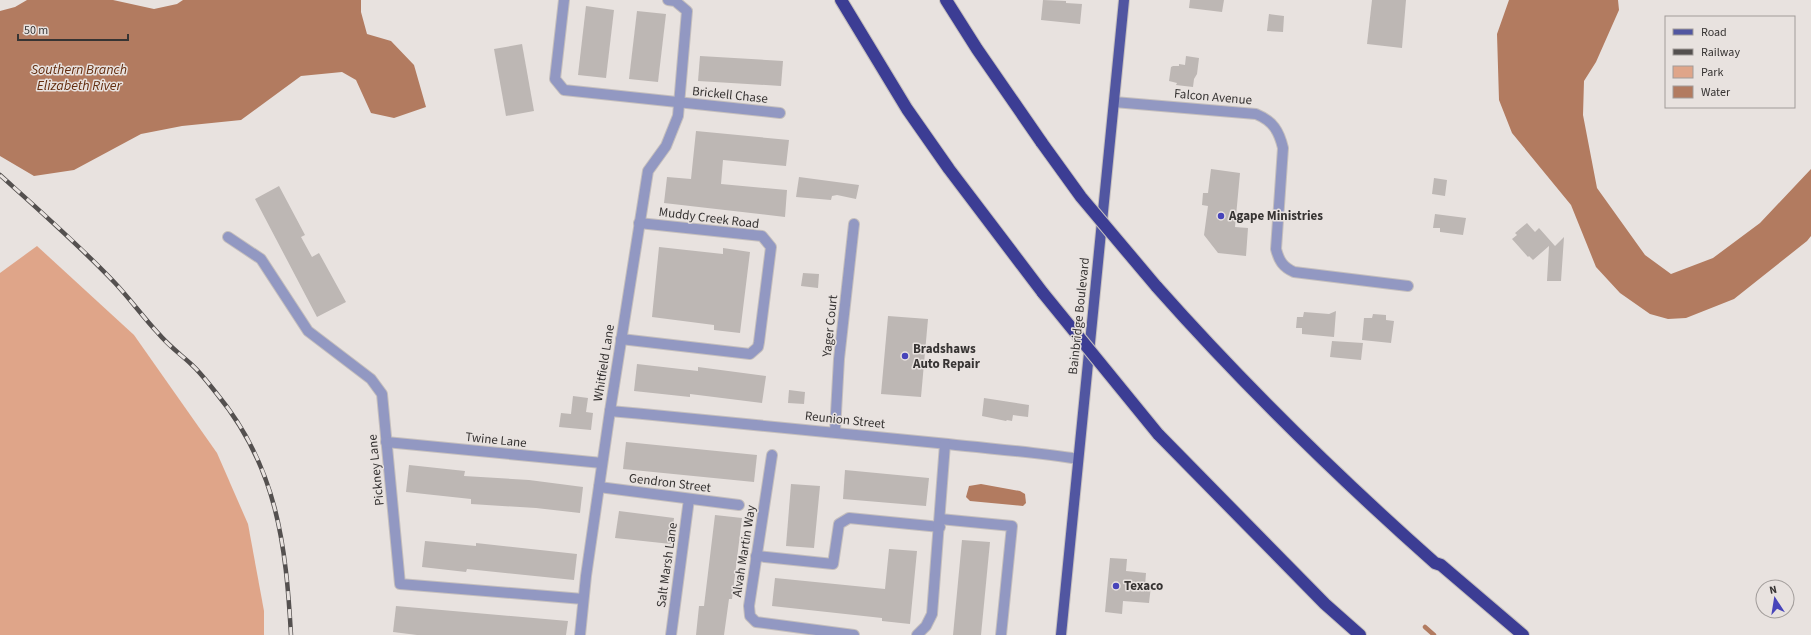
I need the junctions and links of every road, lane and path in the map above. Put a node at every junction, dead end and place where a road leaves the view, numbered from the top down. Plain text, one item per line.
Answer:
1 (564, 0) edge
2 (668, 0) edge
3 (841, 0) edge
4 (946, 0) edge
5 (1124, 0) edge
6 (1114, 102) junction
7 (679, 103) junction
8 (780, 113) dead end
9 (639, 222) junction
10 (854, 224) dead end
11 (228, 236) dead end
12 (1408, 286) dead end
13 (621, 339) junction
14 (610, 411) junction
15 (834, 432) junction
16 (386, 442) junction
17 (945, 444) junction
18 (772, 455) dead end
19 (1078, 459) junction
20 (602, 463) junction
21 (599, 487) junction
22 (689, 499) junction
23 (739, 505) dead end
24 (940, 523) junction
25 (756, 556) junction
26 (583, 599) junction
27 (580, 635) edge
28 (671, 635) edge
29 (854, 635) edge
30 (917, 635) edge
31 (1001, 635) edge
32 (1061, 635) edge
33 (1360, 635) edge
34 (1523, 635) edge

1 - 7 street
2 - 7 street, Whitfield Lane
3 - 33 highway, bridge
4 - 34 highway, bridge
5 - 6 main road, Bainbridge Boulevard
6 - 12 street, Falcon Avenue
6 - 19 main road, Bainbridge Boulevard
7 - 8 street, Brickell Chase
7 - 9 street, Whitfield Lane
9 - 13 street, Whitfield Lane
9 - 13 street, Muddy Creek Road
10 - 15 street, Yager Court
11 - 16 street, Pickney Lane
13 - 14 street, Whitfield Lane
14 - 15 street, Reunion Street
14 - 20 street, Whitfield Lane
15 - 17 street, Reunion Street
16 - 20 street, Twine Lane
16 - 26 street, Pickney Lane
17 - 19 street, Reunion Street
17 - 24 street
18 - 25 street, Alvah Martin Way
19 - 32 main road, Bainbridge Boulevard
20 - 21 street, Whitfield Lane
21 - 22 street, Gendron Street
21 - 26 street, Whitfield Lane
22 - 23 street, Gendron Street
22 - 28 street, Salt Marsh Lane
24 - 25 street
24 - 30 street
24 - 31 street
25 - 29 street, Alvah Martin Way
26 - 27 street, Whitfield Lane

